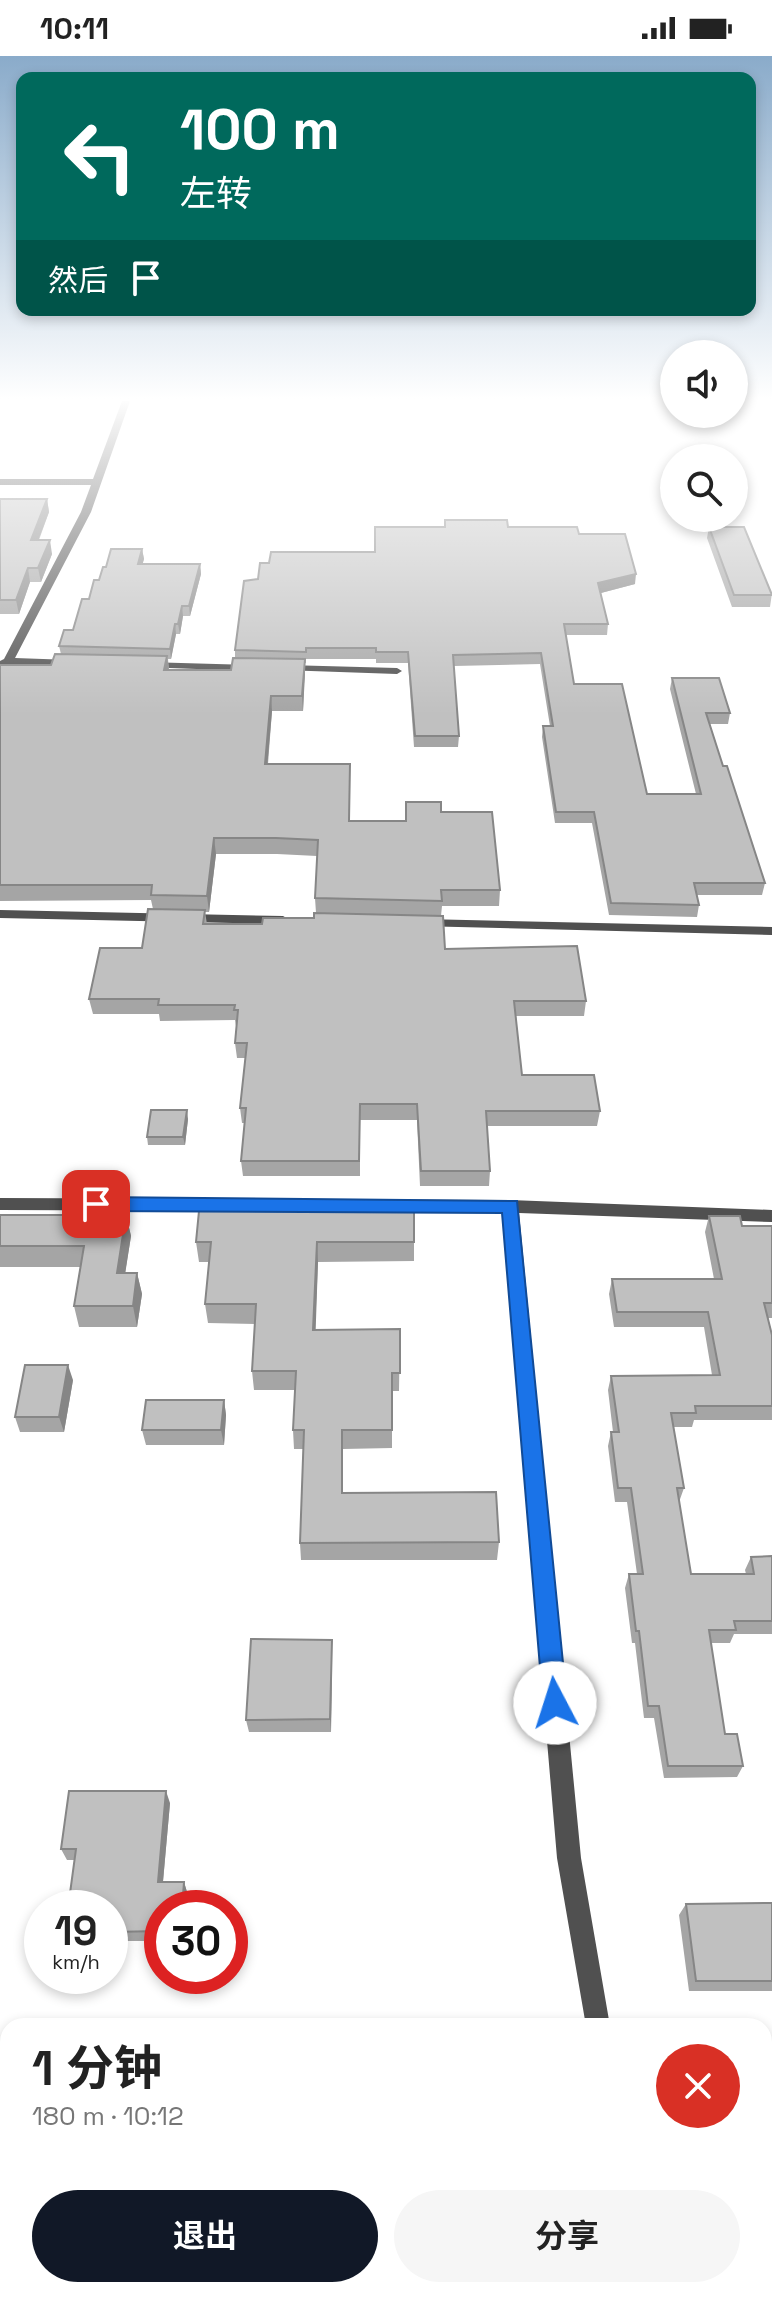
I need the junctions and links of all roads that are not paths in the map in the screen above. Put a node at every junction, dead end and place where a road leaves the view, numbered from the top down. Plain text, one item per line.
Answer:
1 (88, 506) edge
2 (4, 663) edge
3 (86, 663) edge
4 (133, 664) edge
5 (257, 668) edge
6 (272, 668) edge
7 (397, 671) dead end
8 (0, 914) edge
9 (299, 921) edge
10 (410, 923) edge
11 (772, 931) edge
12 (0, 1204) edge
13 (510, 1206) junction
14 (772, 1216) edge
15 (597, 2018) edge

1 - 2 street
2 - 3 street
4 - 5 street
6 - 7 street
8 - 9 street
10 - 11 street
12 - 13 street
13 - 14 street
13 - 15 street

